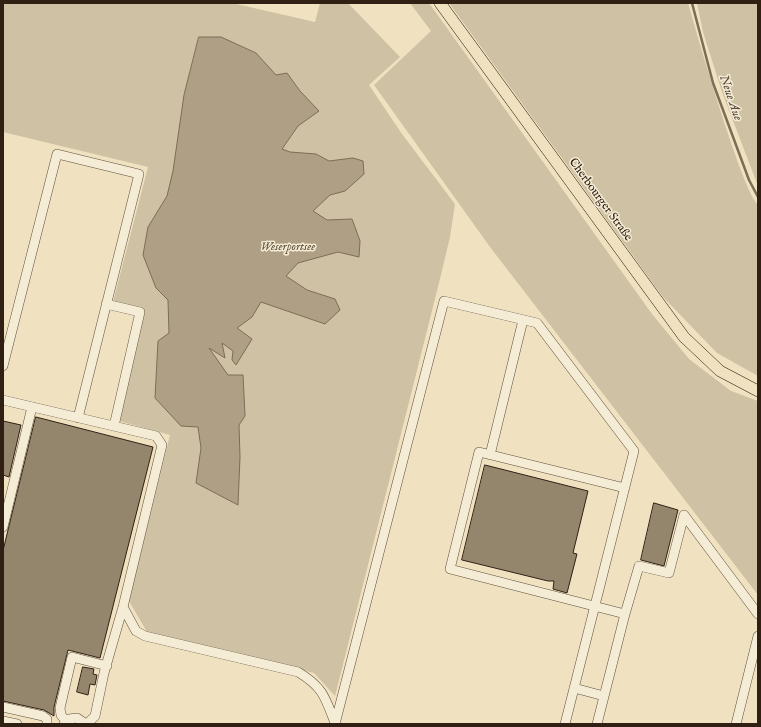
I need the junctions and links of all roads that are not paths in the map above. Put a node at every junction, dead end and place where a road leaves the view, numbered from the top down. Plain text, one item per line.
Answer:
1 (440, 3) edge
2 (106, 304) junction
3 (523, 320) junction
4 (3, 366) edge
5 (758, 391) edge
6 (3, 400) edge
7 (32, 407) junction
8 (78, 418) junction
9 (114, 426) junction
10 (490, 454) junction
11 (625, 488) junction
12 (3, 527) edge
13 (123, 607) junction
14 (596, 607) junction
15 (625, 614) junction
16 (758, 614) edge
17 (758, 636) edge
18 (107, 666) junction
19 (574, 688) junction
20 (604, 696) junction
21 (3, 707) edge
22 (95, 720) edge
23 (3, 721) edge
24 (65, 723) edge
25 (17, 724) edge
26 (47, 724) edge
27 (86, 724) edge
28 (335, 724) edge
29 (565, 724) edge
30 (597, 724) edge
31 (736, 724) edge

1 - 5 main road, Cherbourger Straße
2 - 4 lane
2 - 8 lane
2 - 9 lane
3 - 10 lane
3 - 11 lane
3 - 28 lane
6 - 7 lane
7 - 8 lane
7 - 12 lane
8 - 9 lane
9 - 13 lane
10 - 11 lane
10 - 14 lane
11 - 14 lane
13 - 18 lane
13 - 28 lane
14 - 15 lane
14 - 19 lane
15 - 16 lane
15 - 20 lane
17 - 31 lane
18 - 22 lane
18 - 24 lane
19 - 20 lane
19 - 29 lane
20 - 30 lane
21 - 26 lane
22 - 27 lane
23 - 25 lane
24 - 27 lane

